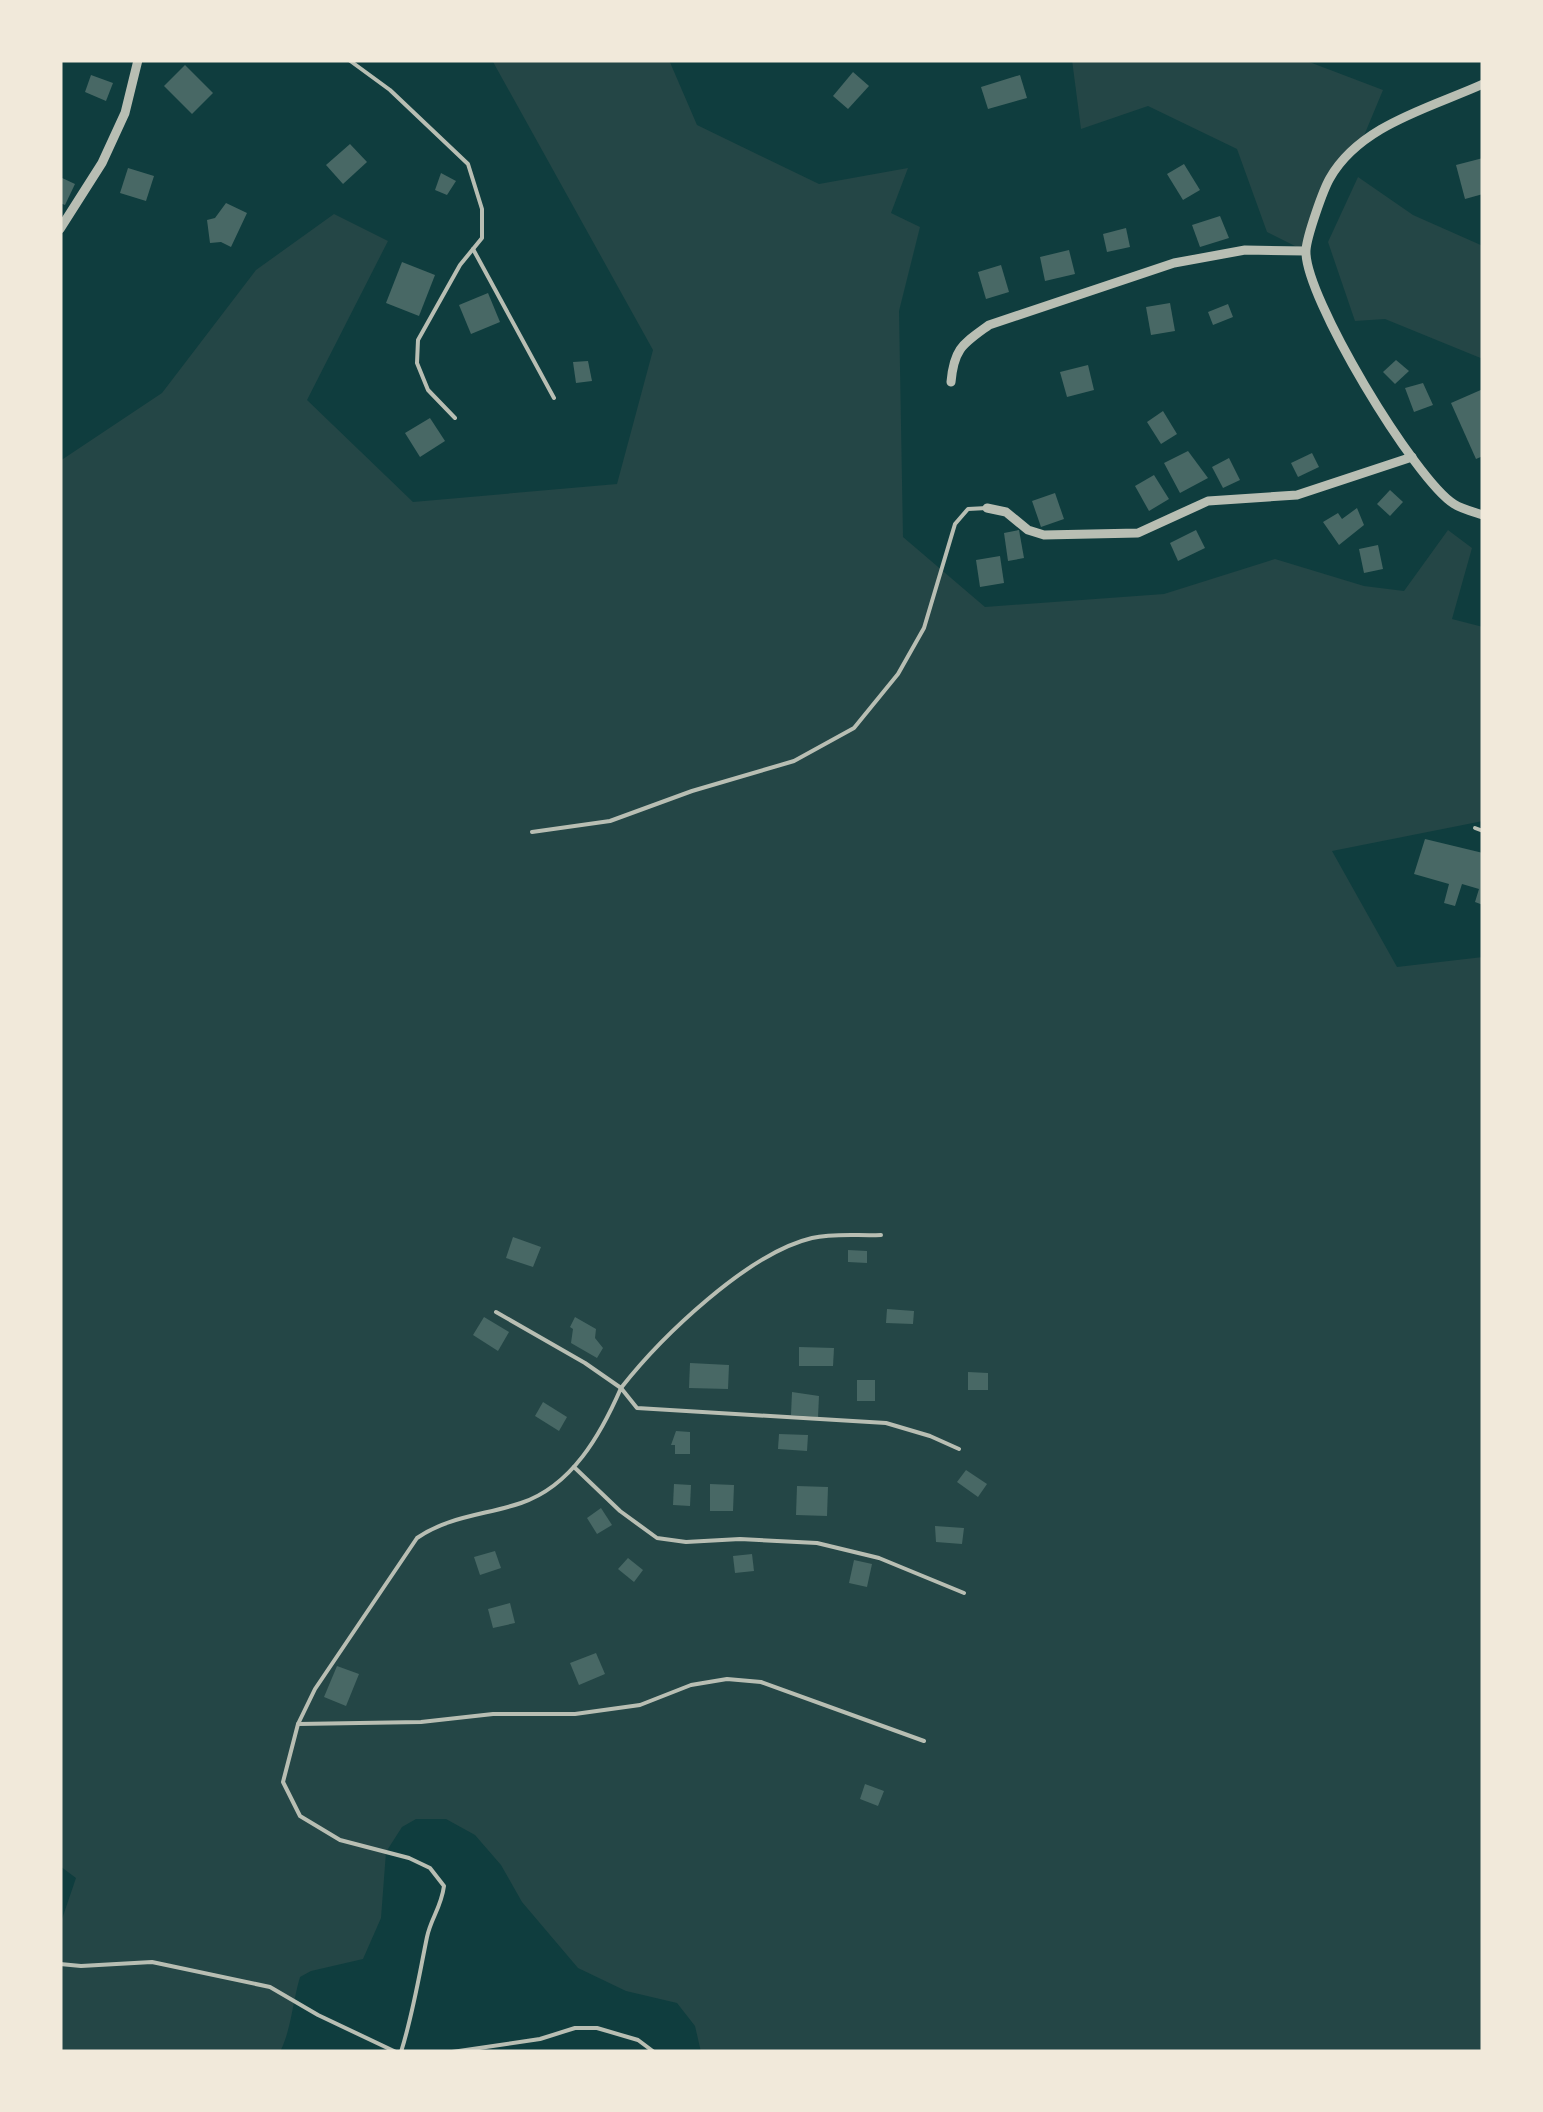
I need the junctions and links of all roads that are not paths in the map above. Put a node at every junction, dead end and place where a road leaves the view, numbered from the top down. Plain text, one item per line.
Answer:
1 (138, 60) edge
2 (349, 60) edge
3 (1483, 84) edge
4 (60, 228) edge
5 (473, 249) junction
6 (1306, 251) junction
7 (951, 382) dead end
8 (554, 398) dead end
9 (455, 418) dead end
10 (1412, 457) junction
11 (987, 508) joint
12 (1483, 515) edge
13 (1475, 828) dead end
14 (1483, 830) edge
15 (532, 832) dead end
16 (881, 1235) dead end
17 (496, 1312) dead end
18 (621, 1388) junction
19 (959, 1450) dead end
20 (574, 1467) junction
21 (964, 1593) dead end
22 (298, 1724) junction
23 (924, 1742) dead end
24 (60, 1964) edge
25 (398, 2052) edge
26 (452, 2052) edge
27 (654, 2052) edge

1 - 4 street
2 - 5 lane
3 - 6 street
5 - 8 lane
5 - 9 lane
6 - 7 street
6 - 10 street
10 - 11 street
10 - 12 street
11 - 15 lane
13 - 14 lane
16 - 18 lane
17 - 18 lane
18 - 19 lane
18 - 20 lane
20 - 21 lane
20 - 22 lane
22 - 23 lane
22 - 25 lane
24 - 25 lane
26 - 27 lane

